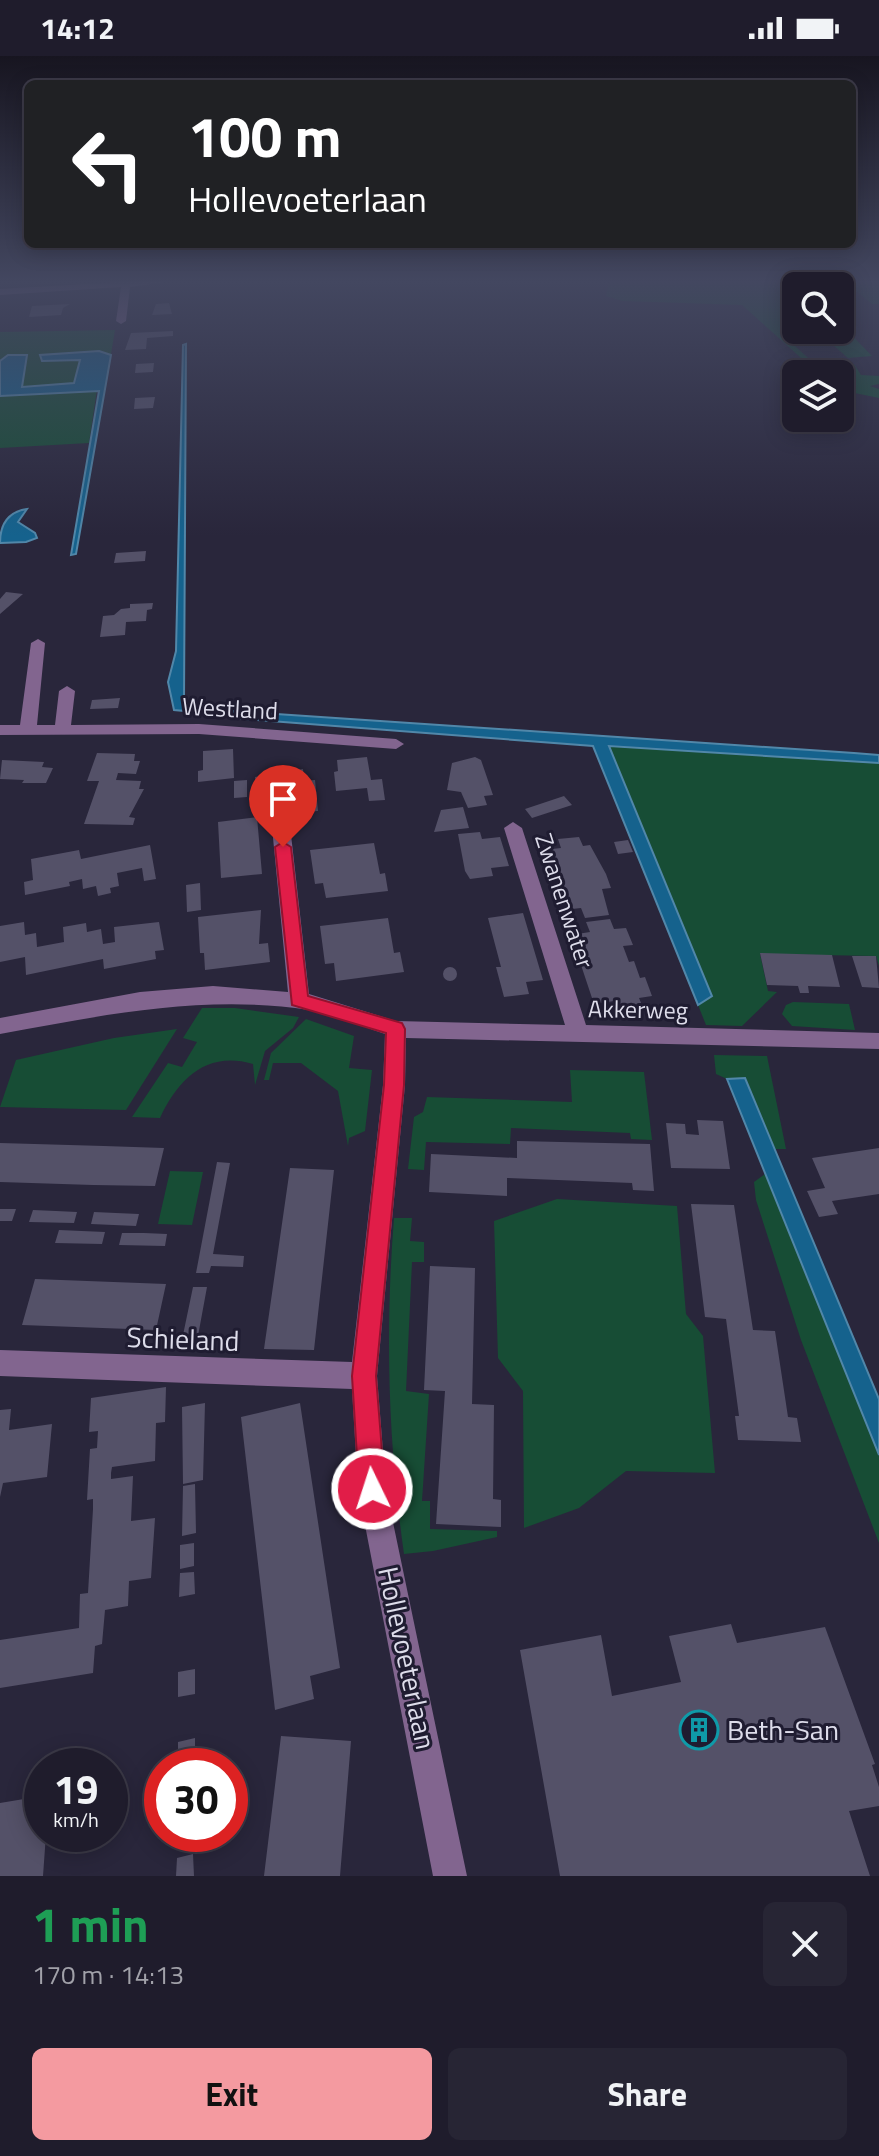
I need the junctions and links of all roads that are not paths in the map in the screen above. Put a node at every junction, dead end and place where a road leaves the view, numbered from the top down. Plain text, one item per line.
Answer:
1 (38, 643) dead end
2 (67, 691) dead end
3 (0, 730) edge
4 (28, 730) junction
5 (62, 730) junction
6 (396, 744) dead end
7 (280, 817) dead end
8 (513, 828) dead end
9 (299, 1000) junction
10 (0, 1026) edge
11 (396, 1029) junction
12 (579, 1035) junction
13 (879, 1041) edge
14 (0, 1363) edge
15 (364, 1376) junction
16 (450, 1876) edge

1 - 4 street
2 - 5 street
3 - 4 street, Westland
4 - 5 street, Westland
5 - 6 street, Westland
7 - 9 street
8 - 12 street, Zwanenwater
9 - 10 street
9 - 11 street
11 - 12 street, Akkerweg
11 - 15 street, Hollevoeterlaan
12 - 13 street, Akkerweg
14 - 15 street, Schieland
15 - 16 street, Hollevoeterlaan

